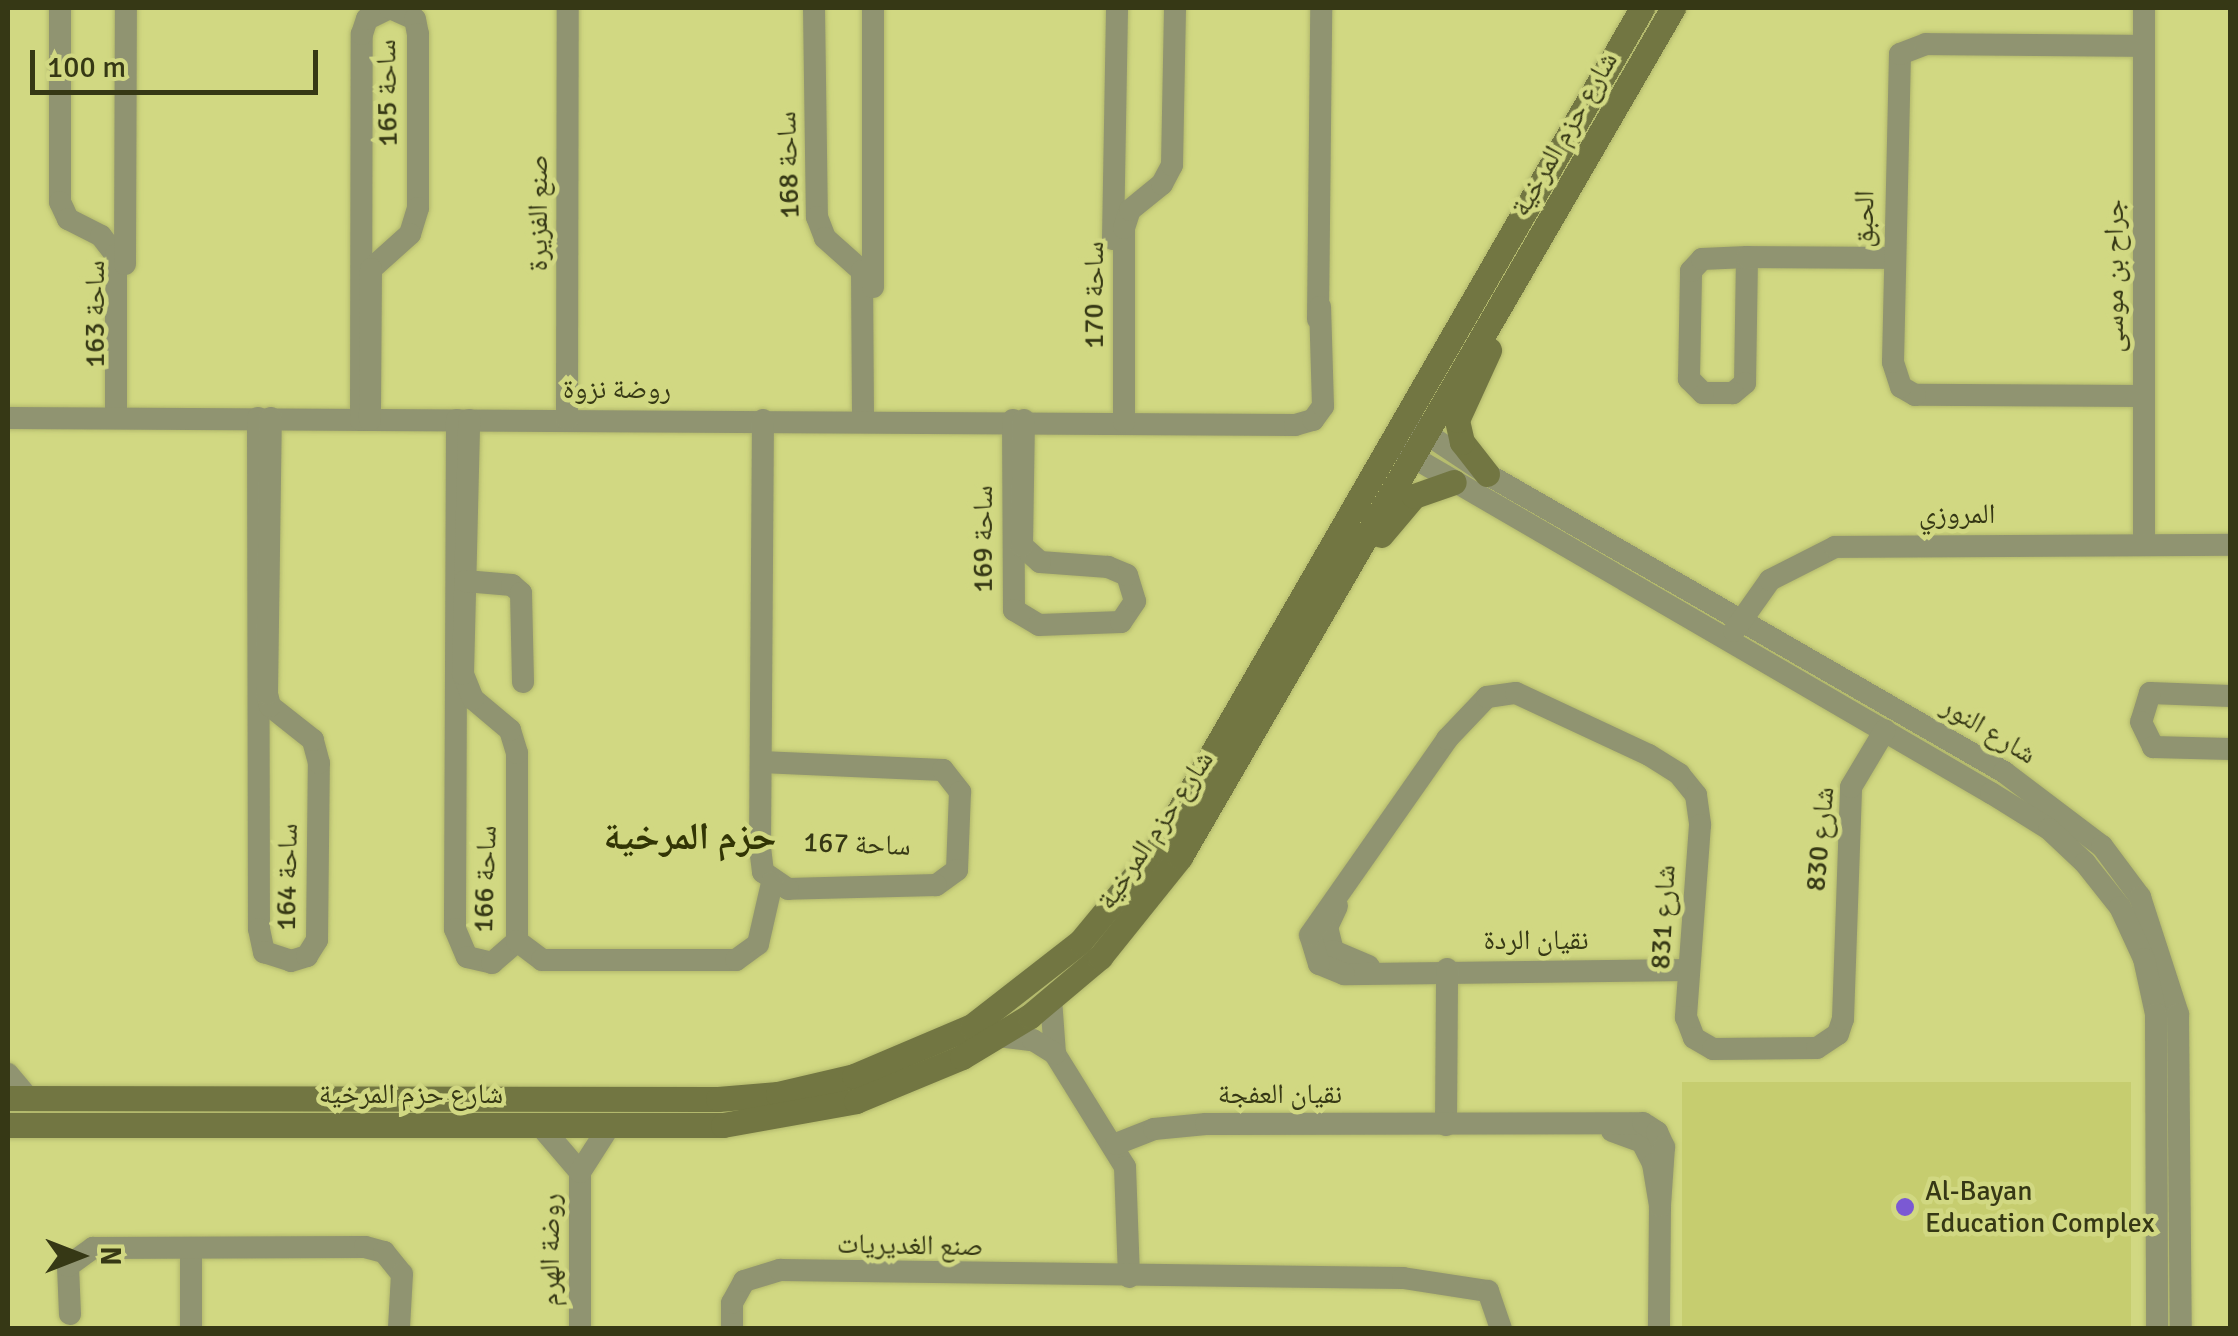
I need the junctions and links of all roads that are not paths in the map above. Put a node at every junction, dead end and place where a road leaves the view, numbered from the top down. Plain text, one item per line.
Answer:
1 (60, 8) edge
2 (126, 8) edge
3 (568, 8) edge
4 (814, 8) edge
5 (873, 8) edge
6 (1117, 8) edge
7 (1175, 8) edge
8 (1320, 8) edge
9 (1642, 8) edge
10 (1673, 8) edge
11 (2144, 8) edge
12 (2144, 46) junction
13 (1114, 168) junction
14 (1153, 190) junction
15 (125, 210) junction
16 (873, 224) junction
17 (361, 226) junction
18 (90, 230) junction
19 (401, 242) junction
20 (840, 248) junction
21 (1746, 257) junction
22 (1893, 258) junction
23 (1507, 292) junction
24 (2144, 396) junction
25 (8, 418) edge
26 (121, 418) junction
27 (265, 418) junction
28 (567, 419) junction
29 (366, 420) junction
30 (463, 420) junction
31 (768, 420) junction
32 (869, 420) junction
33 (1018, 420) junction
34 (1117, 422) junction
35 (1415, 426) junction
36 (1400, 450) junction
37 (1487, 474) junction
38 (1454, 482) junction
39 (2144, 544) junction
40 (2230, 546) edge
41 (1049, 565) junction
42 (1012, 581) junction
43 (465, 582) junction
44 (1336, 594) junction
45 (1742, 620) junction
46 (1726, 643) junction
47 (522, 682) dead end
48 (2230, 696) edge
49 (486, 708) junction
50 (293, 723) junction
51 (456, 727) junction
52 (1884, 730) junction
53 (258, 737) junction
54 (2230, 749) edge
55 (1645, 756) joint
56 (766, 771) junction
57 (772, 884) junction
58 (516, 941) junction
59 (1446, 970) junction
60 (1689, 970) junction
61 (1050, 999) junction
62 (1690, 1006) joint
63 (998, 1036) junction
64 (1055, 1054) junction
65 (8, 1074) edge
66 (18, 1098) edge
67 (539, 1124) junction
68 (8, 1125) edge
69 (610, 1125) junction
70 (1446, 1125) junction
71 (1116, 1144) junction
72 (580, 1172) junction
73 (191, 1252) junction
74 (1129, 1278) junction
75 (1402, 1278) junction
76 (70, 1321) edge
77 (400, 1327) edge
78 (191, 1328) edge
79 (580, 1328) edge
80 (736, 1328) edge
81 (1501, 1328) edge
82 (1509, 1328) edge
83 (1659, 1328) edge
84 (2157, 1328) edge
85 (2181, 1328) edge

1 - 18 street, ساحة 163
2 - 15 street, ساحة 163
3 - 28 street, صنع الفزيرة
4 - 20 street, ساحة 168
5 - 16 street
6 - 13 street, ساحة 170
7 - 14 street, ساحة 170
8 - 34 street, روضة نزوة
9 - 35 street, شارع حزم المرخية
10 - 23 street, شارع حزم المرخية
11 - 12 street, جراح بن موسى
12 - 22 street, الحبق
12 - 24 street, جراح بن موسى
13 - 14 street
13 - 34 street, ساحة 170
14 - 34 street, ساحة 170
15 - 18 street, ساحة 163
15 - 26 street, ساحة 163
16 - 20 street
16 - 32 street
17 - 19 street
17 - 19 street, ساحة 165
17 - 29 street, ساحة 165
18 - 26 street, ساحة 163
19 - 29 street, ساحة 165
20 - 32 street, ساحة 168
21 - 21 street
21 - 22 street
22 - 24 street, الحبق
23 - 35 street, شارع حزم المرخية
23 - 37 street
24 - 39 street, جراح بن موسى
25 - 26 street, روضة نزوة
26 - 27 street, روضة نزوة
27 - 29 street, روضة نزوة
27 - 50 street, ساحة 164
27 - 53 street, ساحة 164
28 - 30 street, روضة نزوة
28 - 31 street, روضة نزوة
29 - 30 street, روضة نزوة
30 - 43 street, ساحة 166
30 - 51 street, ساحة 166
31 - 32 street, روضة نزوة
31 - 56 street, ساحة 167
32 - 33 street, روضة نزوة
33 - 34 street, روضة نزوة
33 - 41 street, ساحة 169
33 - 42 street, ساحة 169
35 - 36 street, شارع حزم المرخية
35 - 37 street, شارع النور
36 - 38 street, شارع النور
36 - 44 street, شارع حزم المرخية
36 - 66 street, شارع حزم المرخية
37 - 45 street, شارع النور
38 - 44 street
38 - 46 street, شارع النور
39 - 40 street, المروزي
39 - 45 street, المروزي
41 - 42 street
41 - 42 street, ساحة 169
43 - 47 street
43 - 49 street, ساحة 166
44 - 61 street, شارع حزم المرخية
45 - 46 street, المروزي
45 - 85 street, شارع النور
46 - 52 street, شارع النور
48 - 54 street
49 - 51 street
49 - 58 street, ساحة 166
50 - 53 street
50 - 53 street, ساحة 164
51 - 58 street, ساحة 166
52 - 62 street, شارع 830
52 - 84 street, شارع النور
55 - 59 street, نقيان الردة
55 - 60 street, شارع 831
56 - 56 street, ساحة 167
56 - 57 street, ساحة 167
56 - 57 street, ساحة 167
57 - 58 street, ساحة 167
59 - 60 street, نقيان الردة
59 - 70 street
60 - 62 street, شارع 831
61 - 63 street, شارع حزم المرخية
61 - 64 street
63 - 64 street
63 - 69 street, شارع حزم المرخية
64 - 71 street
65 - 66 street
67 - 68 street, شارع حزم المرخية
67 - 69 street, شارع حزم المرخية
67 - 72 street, روضة الهرم
69 - 72 street, روضة الهرم
70 - 71 street, نقيان العفجة
70 - 83 street, نقيان العفجة
71 - 74 street
72 - 79 street, روضة الهرم
73 - 76 street
73 - 77 street
73 - 78 street
74 - 75 street, صنع الغديريات
74 - 80 street, صنع الغديريات
75 - 81 street, صنع الغديريات
75 - 82 street, صنع الغديريات

